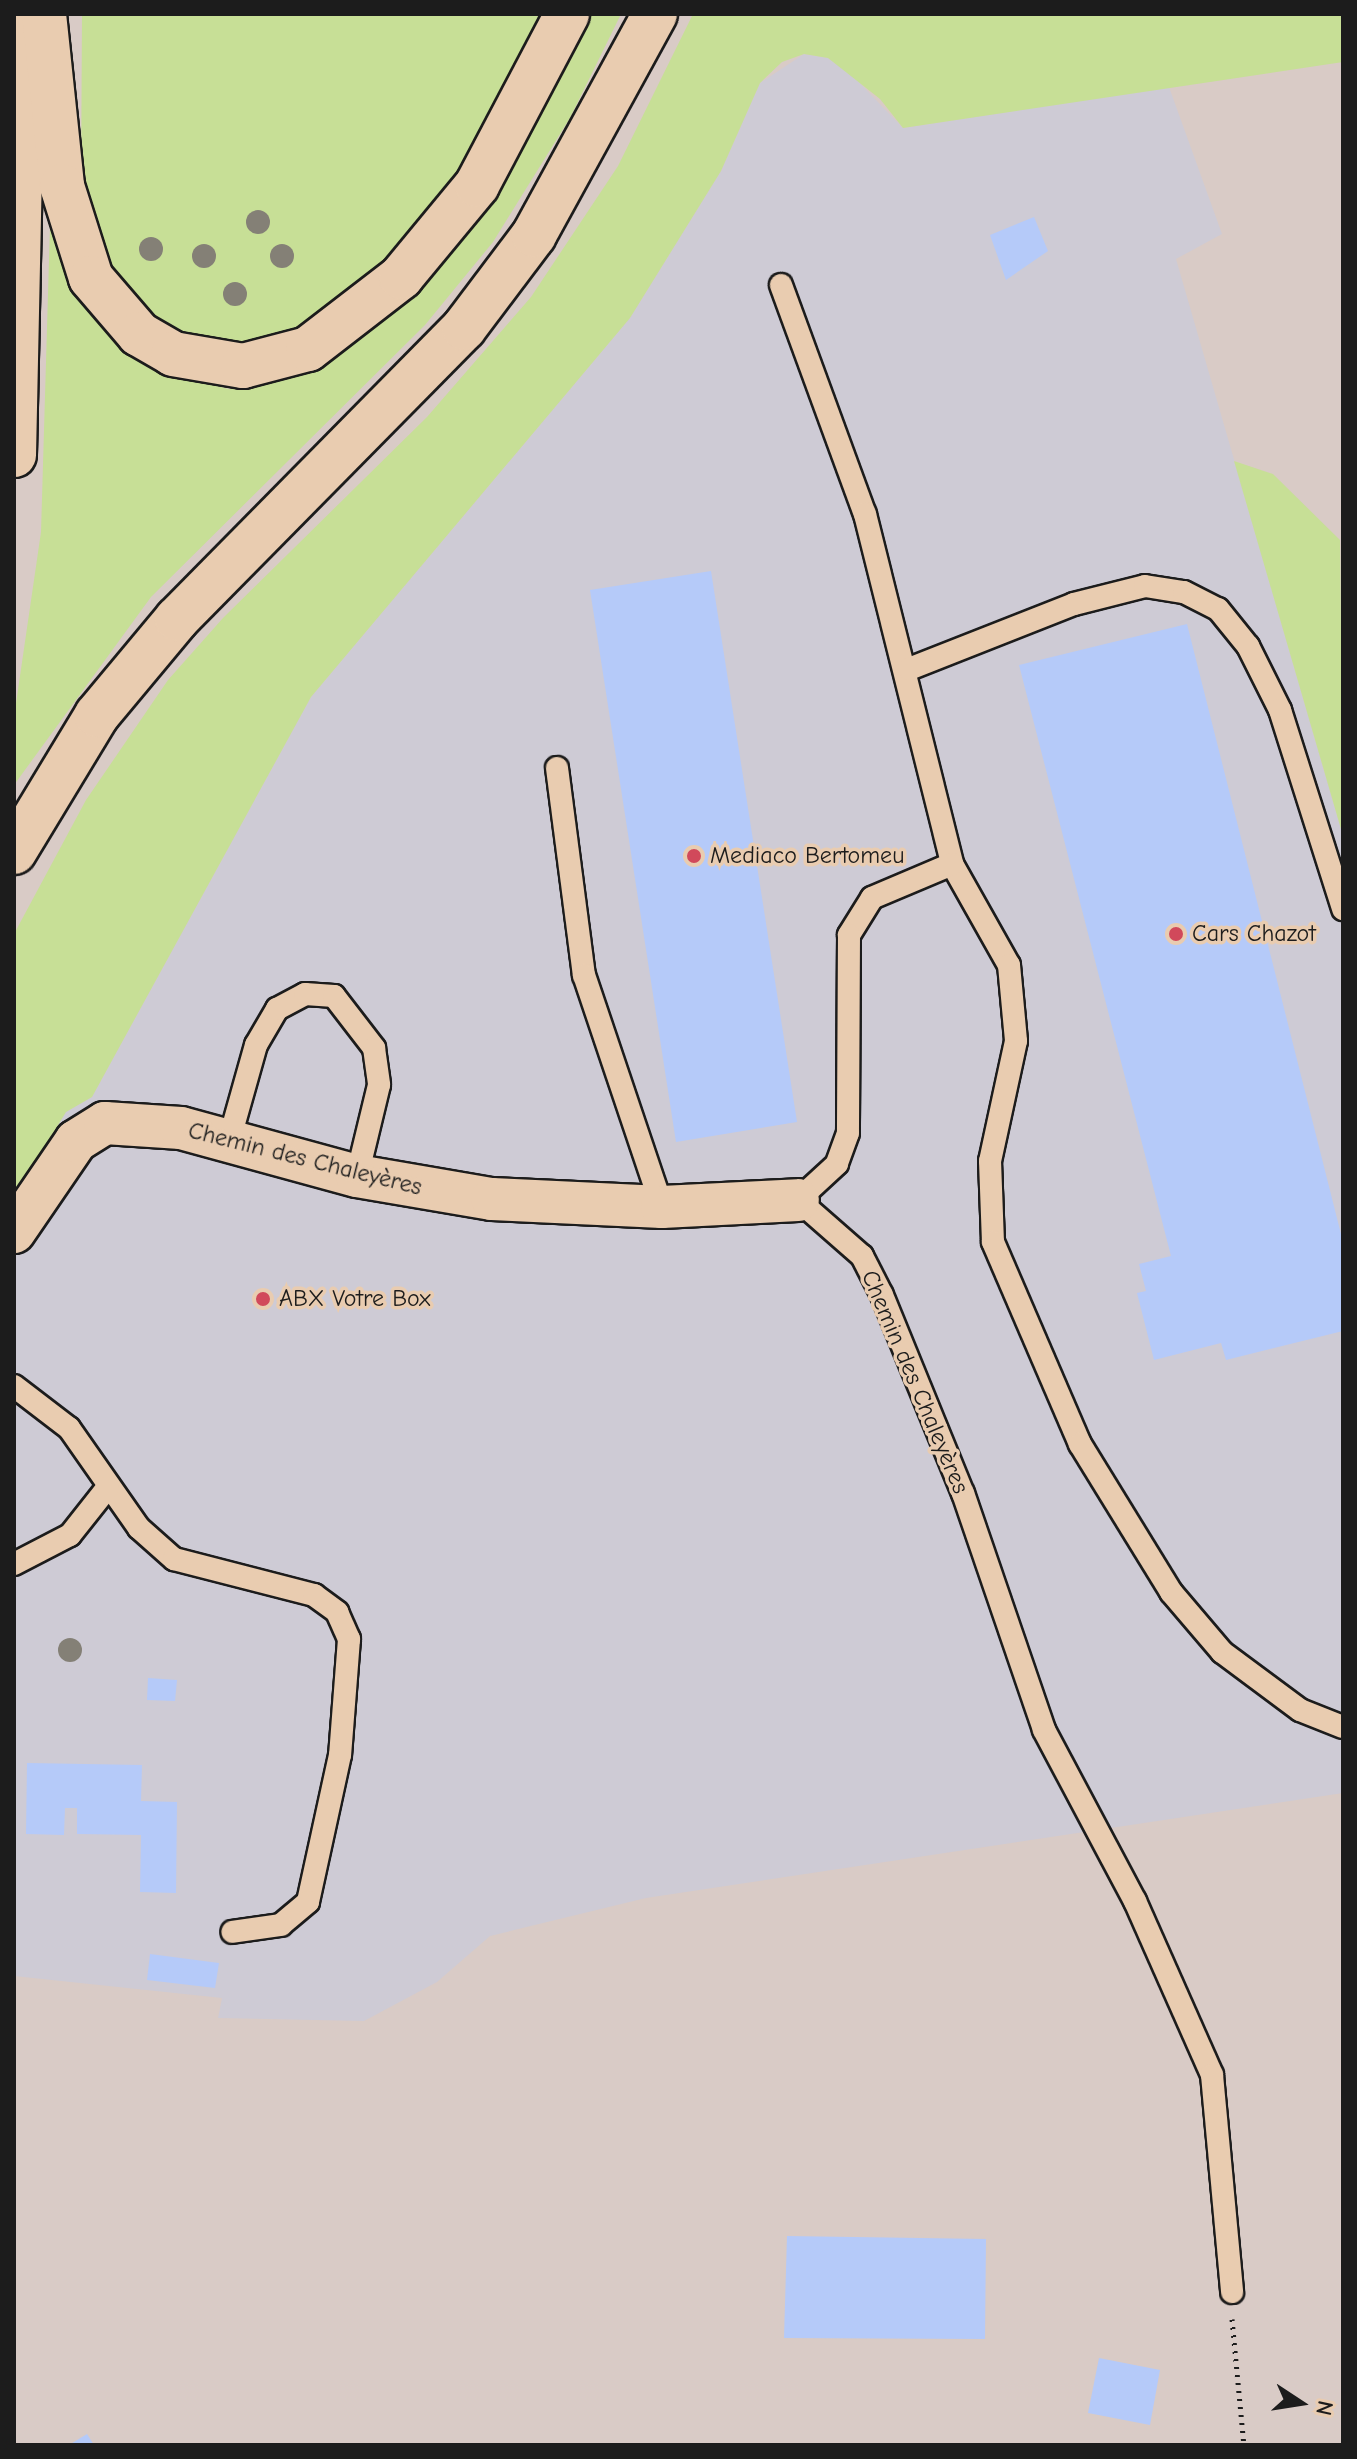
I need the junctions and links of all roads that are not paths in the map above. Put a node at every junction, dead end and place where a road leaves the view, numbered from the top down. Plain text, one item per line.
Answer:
1 (23, 14) edge
2 (44, 14) edge
3 (567, 14) edge
4 (655, 14) edge
5 (781, 285) dead end
6 (14, 455) edge
7 (909, 669) junction
8 (557, 768) dead end
9 (14, 852) edge
10 (952, 864) junction
11 (1343, 909) edge
12 (229, 1141) junction
13 (357, 1176) junction
14 (798, 1200) junction
15 (662, 1207) junction
16 (14, 1232) edge
17 (14, 1386) edge
18 (108, 1487) junction
19 (14, 1564) edge
20 (1343, 1727) edge
21 (232, 1932) dead end
22 (1232, 2292) road end

1 - 6 highway
2 - 3 highway
4 - 9 highway
5 - 7 lane
7 - 10 lane
7 - 11 lane
8 - 15 lane
10 - 14 lane
10 - 20 lane
12 - 13 street, Chemin des Chaleyères
12 - 13 lane
12 - 16 street, Chemin des Chaleyères
13 - 15 street, Chemin des Chaleyères
14 - 15 street, Chemin des Chaleyères
14 - 22 lane, Chemin des Chaleyères
17 - 18 lane
18 - 19 lane
18 - 21 lane

